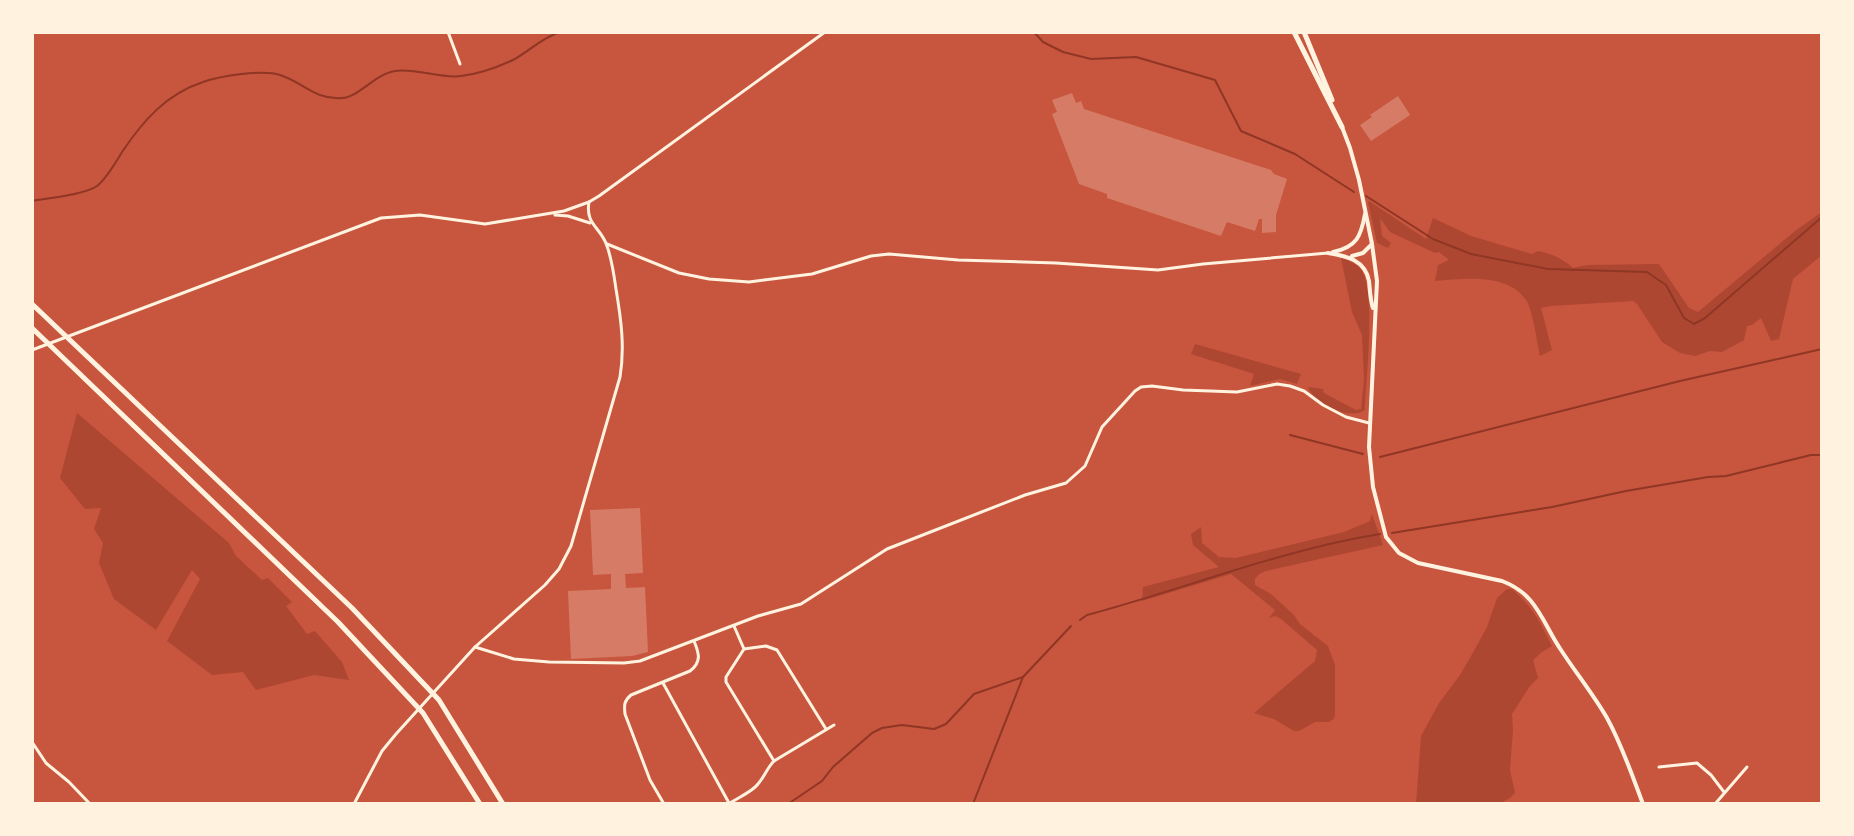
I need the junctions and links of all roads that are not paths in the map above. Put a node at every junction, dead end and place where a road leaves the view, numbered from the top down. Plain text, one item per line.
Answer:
1 (448, 32) edge
2 (825, 32) edge
3 (1294, 32) edge
4 (1304, 32) edge
5 (460, 64) dead end
6 (1342, 127) junction
7 (589, 202) junction
8 (1365, 211) junction
9 (551, 215) junction
10 (592, 223) junction
11 (607, 244) junction
12 (1372, 244) junction
13 (1328, 253) junction
14 (1349, 257) junction
15 (32, 304) edge
16 (1375, 313) junction
17 (32, 328) edge
18 (32, 350) edge
19 (1369, 423) junction
20 (734, 626) junction
21 (694, 641) junction
22 (475, 647) junction
23 (744, 649) junction
24 (663, 683) junction
25 (834, 725) dead end
26 (826, 729) junction
27 (32, 742) edge
28 (774, 761) junction
29 (1659, 767) dead end
30 (1747, 767) dead end
31 (1724, 792) junction
32 (90, 804) edge
33 (354, 804) edge
34 (480, 804) edge
35 (503, 804) edge
36 (664, 804) edge
37 (728, 804) edge
38 (1643, 804) edge
39 (1715, 804) edge

1 - 5 street
2 - 7 street
3 - 6 highway
4 - 6 highway
6 - 8 main road
7 - 9 street
7 - 10 street
8 - 12 main road
8 - 13 main road
9 - 10 street
9 - 18 street
10 - 11 street
11 - 13 street
11 - 22 street
12 - 14 main road
12 - 16 main road
13 - 14 main road
14 - 16 main road
15 - 35 highway
16 - 19 main road
17 - 34 highway
19 - 20 street
19 - 38 main road
20 - 21 street
20 - 23 street
21 - 22 street
21 - 24 street
22 - 33 street
23 - 26 street
23 - 28 street
24 - 36 street
24 - 37 street
25 - 26 street
26 - 28 street
27 - 32 street
28 - 37 street
29 - 31 street
30 - 31 street
31 - 39 street

